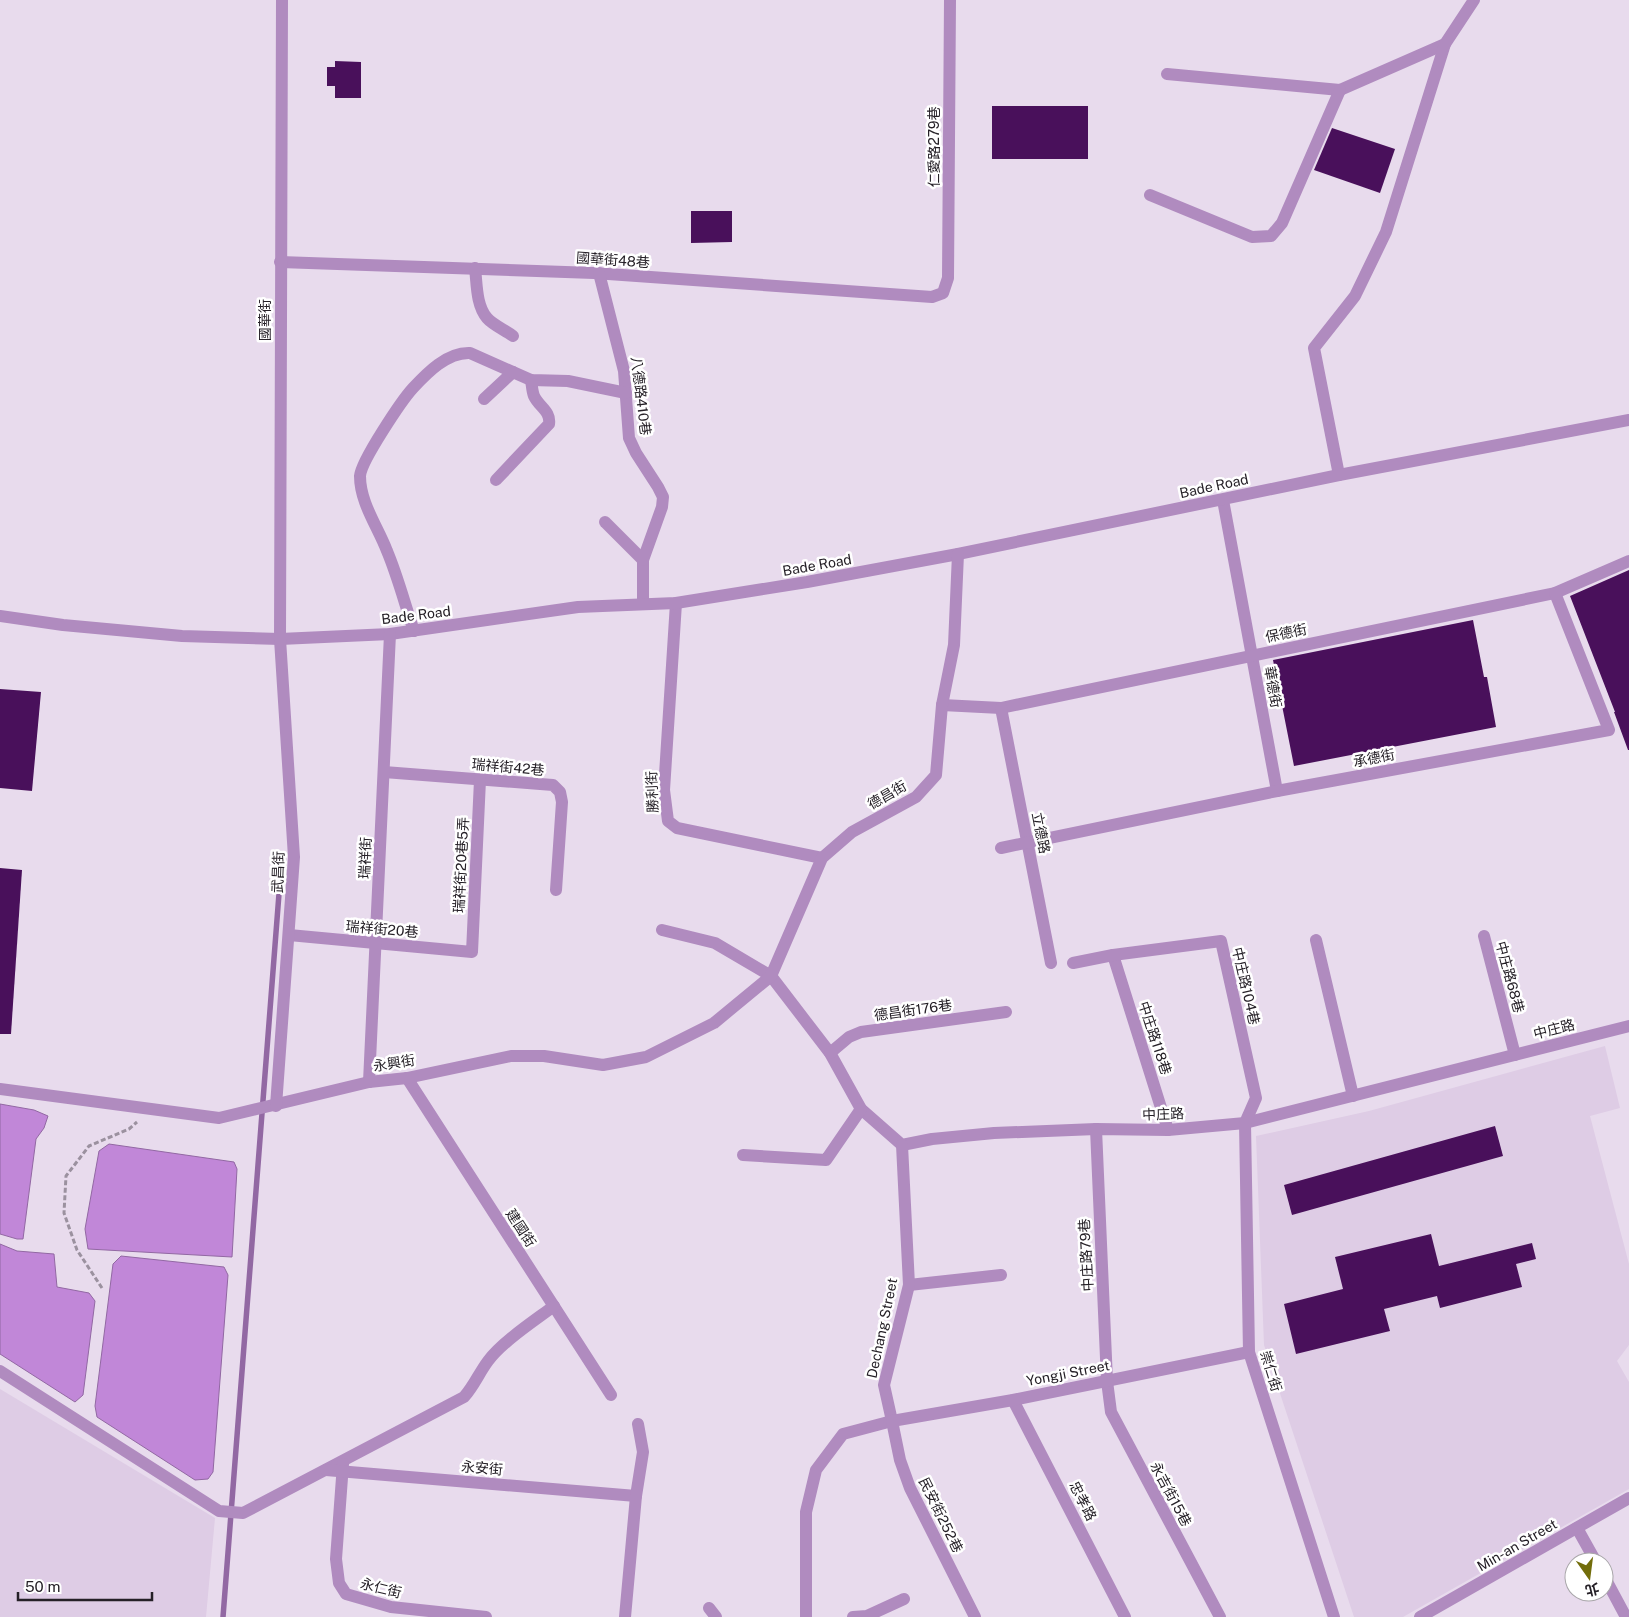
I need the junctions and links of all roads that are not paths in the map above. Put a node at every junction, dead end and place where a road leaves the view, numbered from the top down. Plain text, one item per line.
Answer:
1 (282, 0) edge
2 (950, 0) edge
3 (1474, 0) edge
4 (1445, 44) junction
5 (1167, 74) dead end
6 (1340, 90) junction
7 (1150, 195) dead end
8 (280, 262) junction
9 (475, 268) junction
10 (599, 273) junction
11 (943, 293) joint
12 (513, 336) dead end
13 (512, 372) junction
14 (531, 380) junction
15 (626, 394) junction
16 (484, 399) dead end
17 (1629, 420) edge
18 (1339, 475) junction
19 (496, 480) dead end
20 (1223, 500) junction
21 (605, 522) dead end
22 (958, 554) junction
23 (643, 560) junction
24 (1629, 561) edge
25 (1555, 593) junction
26 (643, 603) junction
27 (676, 603) junction
28 (0, 616) edge
29 (414, 631) junction
30 (390, 634) junction
31 (280, 639) junction
32 (1252, 655) junction
33 (942, 705) junction
34 (1001, 708) junction
35 (384, 772) junction
36 (480, 780) junction
37 (1277, 791) junction
38 (1028, 842) junction
39 (1001, 848) dead end
40 (822, 858) junction
41 (556, 890) dead end
42 (662, 930) dead end
43 (289, 935) junction
44 (1484, 936) dead end
45 (1316, 940) dead end
46 (376, 944) junction
47 (472, 952) joint
48 (1113, 955) junction
49 (1051, 963) dead end
50 (1073, 963) dead end
51 (771, 976) junction
52 (1006, 1012) dead end
53 (1629, 1026) edge
54 (830, 1053) junction
55 (1515, 1054) junction
56 (407, 1078) junction
57 (370, 1082) junction
58 (0, 1089) edge
59 (1353, 1096) junction
60 (272, 1107) junction
61 (861, 1109) junction
62 (1245, 1123) junction
63 (1096, 1129) junction
64 (1168, 1130) junction
65 (902, 1145) junction
66 (742, 1155) dead end
67 (1001, 1275) dead end
68 (909, 1285) junction
69 (554, 1306) junction
70 (1249, 1352) junction
71 (0, 1371) edge
72 (1107, 1381) junction
73 (611, 1395) dead end
74 (1014, 1400) junction
75 (892, 1421) junction
76 (638, 1424) dead end
77 (343, 1466) junction
78 (636, 1496) junction
79 (1629, 1498) edge
80 (1578, 1528) junction
81 (1591, 1552) edge
82 (1614, 1595) edge
83 (904, 1599) dead end
84 (486, 1617) edge
85 (625, 1617) edge
86 (806, 1617) edge
87 (853, 1617) edge
88 (975, 1617) edge
89 (1125, 1617) edge
90 (1220, 1617) edge
91 (1334, 1617) edge
92 (1420, 1617) edge
93 (1626, 1617) edge

1 - 8 street, 國華街
2 - 11 street, 仁愛路279巷
3 - 4 street
4 - 6 street
4 - 18 street
5 - 6 street
6 - 7 street
8 - 9 street, 國華街48巷
8 - 31 street, 國華街
9 - 10 street, 國華街48巷
9 - 12 street
10 - 11 street, 國華街48巷
10 - 15 street, 八德路410巷
13 - 14 street
13 - 16 street
13 - 29 street
14 - 15 street
14 - 19 street
15 - 23 street, 八德路410巷
17 - 18 street, Bade Road
18 - 20 street, Bade Road
20 - 22 street, Bade Road
20 - 32 street, 華德街
21 - 23 street
22 - 27 street, Bade Road
22 - 33 street, 德昌街
23 - 26 street, 八德路410巷
24 - 25 street, 保德街
25 - 32 street, 保德街
25 - 37 street, 承德街
26 - 27 street, Bade Road
26 - 29 street, Bade Road
27 - 40 street, 勝利街
28 - 31 street, Bade Road
29 - 30 street, Bade Road
30 - 31 street, Bade Road
30 - 35 street, 瑞祥街
31 - 43 street, 武昌街
32 - 34 street, 保德街
32 - 37 street, 華德街
33 - 34 street, 保德街
33 - 40 street, 德昌街
34 - 38 street, 立德路
35 - 36 street, 瑞祥街42巷
35 - 46 street, 瑞祥街
36 - 41 street, 瑞祥街42巷
36 - 47 street, 瑞祥街20巷5弄
37 - 38 street, 承德街
38 - 39 street, 承德街
38 - 49 street, 立德路
40 - 51 street, 德昌街
42 - 51 street
43 - 46 street, 瑞祥街20巷
43 - 60 street, 武昌街
44 - 55 street, 中庄路68巷
45 - 59 street
46 - 47 street, 瑞祥街20巷
46 - 57 street, 瑞祥街
48 - 50 street, 中庄路104巷
48 - 62 street, 中庄路104巷
48 - 64 street, 中庄路118巷
51 - 54 street
51 - 56 street, 永興街
52 - 54 street, 德昌街176巷
53 - 55 street, 中庄路
54 - 61 street
55 - 59 street, 中庄路
56 - 57 street, 永興街
56 - 69 street, 建國街
57 - 60 street, 永興街
58 - 60 street, 永興街
59 - 62 street, 中庄路
61 - 65 street
61 - 66 street
62 - 64 street, 中庄路
62 - 70 street, 崇仁街
63 - 64 street, 中庄路
63 - 65 street, 中庄路
63 - 72 street, 中庄路79巷
65 - 68 street, Dechang Street
67 - 68 street
68 - 75 street, Dechang Street
69 - 73 street, 建國街
69 - 77 street
70 - 72 street, Yongji Street
70 - 91 street, 崇仁街
71 - 77 street, 永安街
72 - 74 street, Yongji Street
72 - 90 street, 永吉街15巷
74 - 75 street, Yongji Street
74 - 89 street, 忠孝路
75 - 86 street
75 - 88 street, 民安街252巷
76 - 78 street
77 - 78 street, 永安街
77 - 84 street, 永仁街
78 - 85 street
79 - 80 street, Min-an Street
80 - 81 street
80 - 92 street, Min-an Street
82 - 93 street
83 - 87 street

